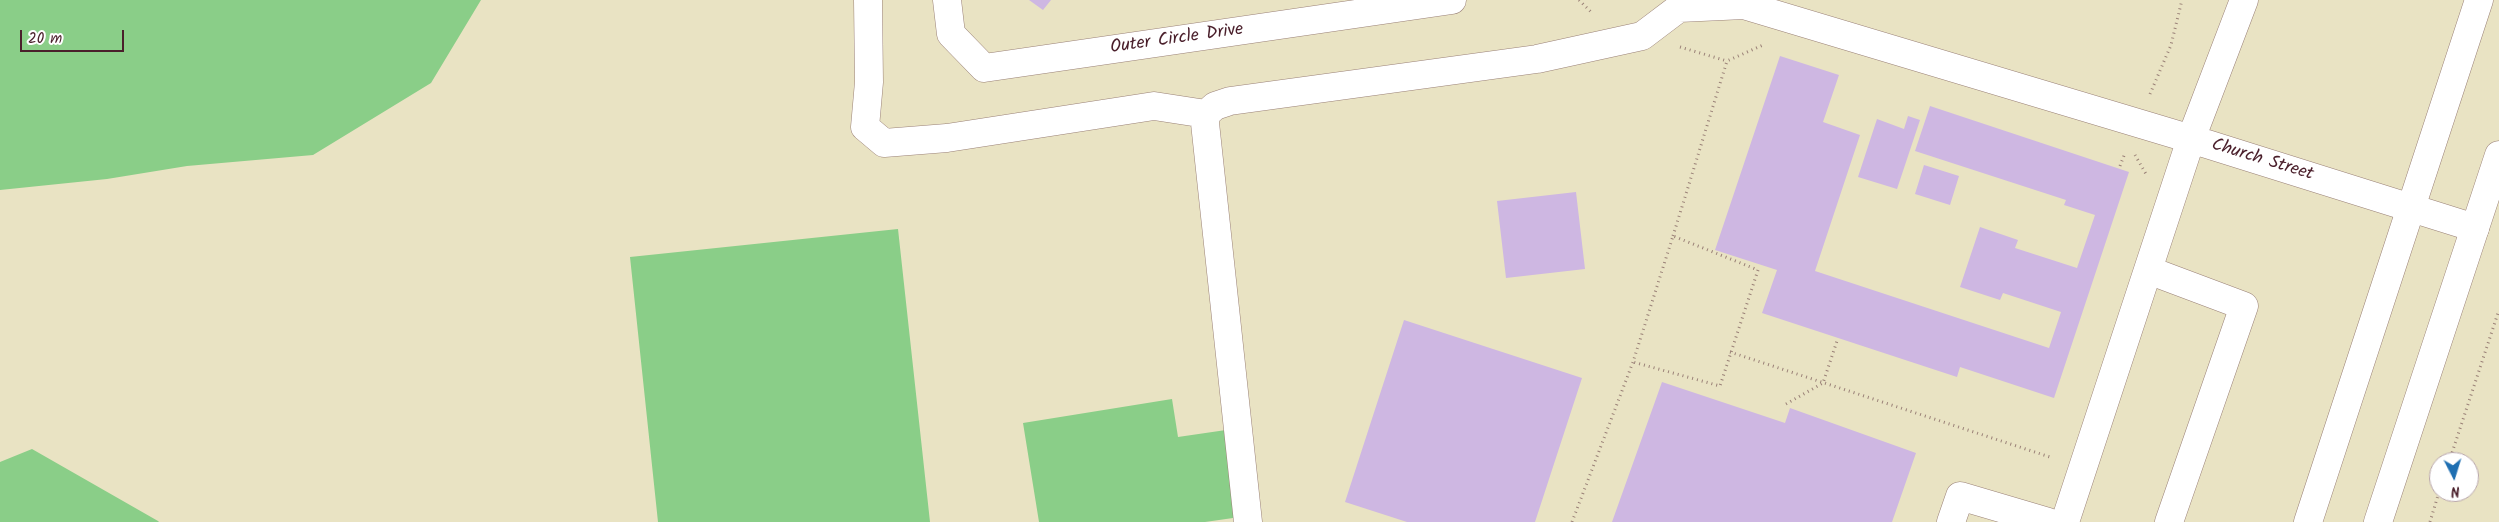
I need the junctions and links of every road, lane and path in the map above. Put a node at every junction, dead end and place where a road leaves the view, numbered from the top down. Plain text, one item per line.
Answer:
1 (868, 0) edge
2 (948, 0) edge
3 (1452, 0) edge
4 (2182, 0) edge
5 (2244, 0) edge
6 (2478, 0) edge
7 (1764, 45) dead end
8 (1206, 114) junction
9 (2137, 123) junction
10 (2191, 139) junction
11 (2499, 155) edge
12 (2492, 201) edge
13 (2412, 207) junction
14 (2475, 228) junction
15 (1673, 236) junction
16 (2148, 270) junction
17 (2499, 310) edge
18 (1837, 341) dead end
19 (1730, 352) junction
20 (1633, 362) junction
21 (1823, 383) junction
22 (1786, 404) dead end
23 (2452, 452) edge
24 (2050, 467) dead end
25 (2437, 502) edge
26 (1248, 522) edge
27 (1572, 522) edge
28 (1951, 522) edge
29 (2048, 522) edge
30 (2065, 522) edge
31 (2169, 522) edge
32 (2308, 522) edge
33 (2378, 522) edge
34 (2430, 522) edge

1 - 8 street
2 - 3 street, Outer Circle Drive
4 - 9 path
5 - 10 street, Church Street
6 - 13 street
7 - 15 path
8 - 9 street
8 - 26 street
9 - 10 street
10 - 13 street, Church Street
10 - 16 street
11 - 12 street
12 - 14 street
13 - 14 street, Church Street
13 - 32 street
14 - 33 street
15 - 19 path
15 - 20 path
16 - 30 street
16 - 31 street
17 - 23 path
18 - 21 path
19 - 20 path
19 - 21 path
20 - 27 path
21 - 22 path
21 - 24 path
25 - 34 path
28 - 29 street

